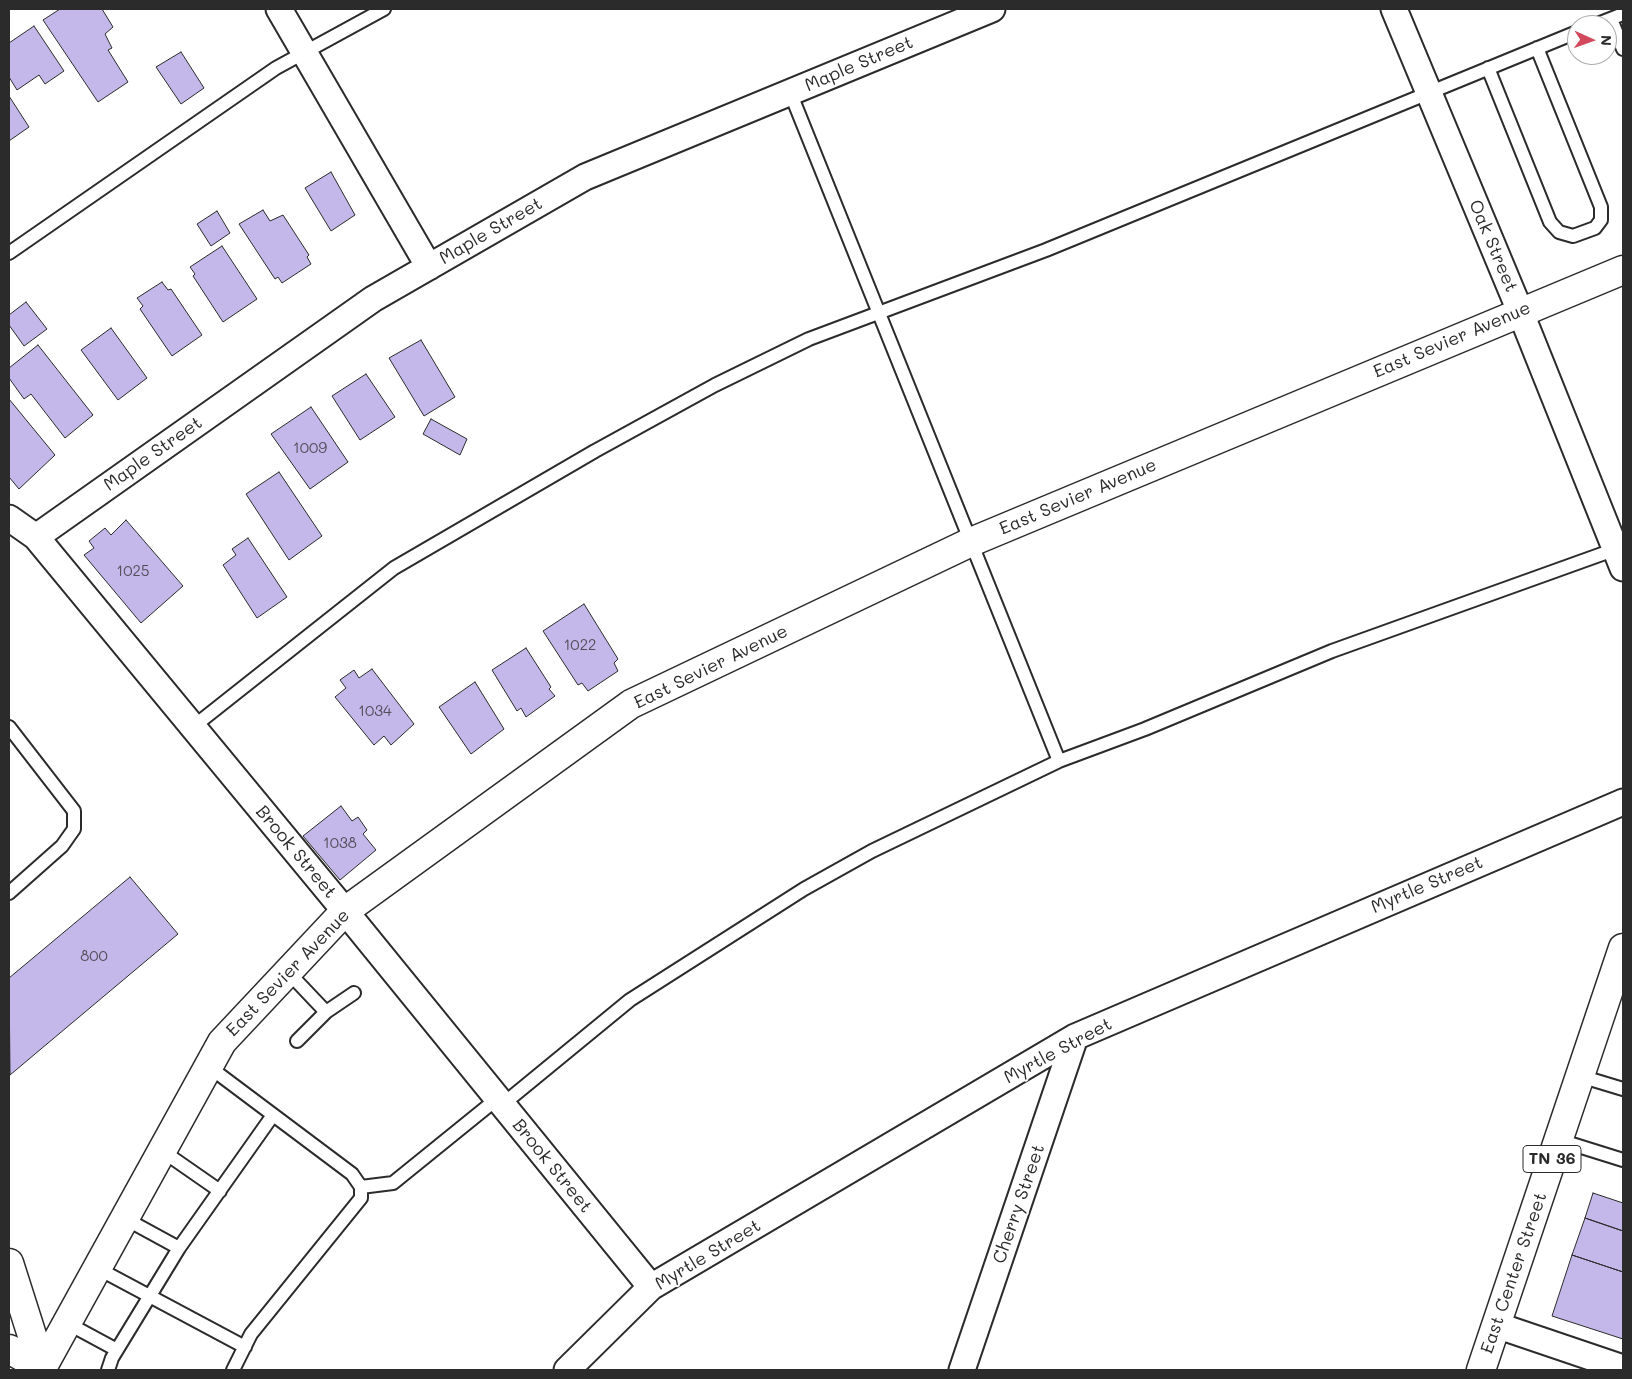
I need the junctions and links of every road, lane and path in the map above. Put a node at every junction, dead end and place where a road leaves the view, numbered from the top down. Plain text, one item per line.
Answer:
1 (279, 9) edge
2 (384, 9) edge
3 (992, 9) edge
4 (1394, 9) edge
5 (1617, 34) edge
6 (1567, 36) edge
7 (1537, 48) junction
8 (1623, 49) edge
9 (305, 54) junction
10 (1488, 68) junction
11 (790, 92) junction
12 (1429, 92) junction
13 (9, 253) edge
14 (429, 267) junction
15 (1623, 270) edge
16 (1520, 311) junction
17 (879, 312) junction
18 (9, 518) edge
19 (36, 537) junction
20 (971, 542) junction
21 (1621, 562) edge
22 (193, 727) junction
23 (9, 728) edge
24 (1059, 761) junction
25 (1623, 802) edge
26 (9, 893) edge
27 (345, 911) junction
28 (1623, 948) edge
29 (288, 972) junction
30 (354, 993) dead end
31 (326, 1012) junction
32 (1075, 1037) junction
33 (297, 1042) dead end
34 (208, 1066) junction
35 (1580, 1076) junction
36 (1623, 1089) edge
37 (500, 1102) junction
38 (273, 1115) junction
39 (1558, 1140) junction
40 (161, 1150) junction
41 (1623, 1160) edge
42 (361, 1187) junction
43 (220, 1191) junction
44 (124, 1218) junction
45 (179, 1248) junction
46 (9, 1263) edge
47 (97, 1268) junction
48 (651, 1288) junction
49 (150, 1295) junction
50 (67, 1323) junction
51 (1496, 1325) junction
52 (245, 1347) junction
53 (9, 1348) edge
54 (117, 1350) junction
55 (1623, 1368) edge
56 (42, 1370) edge
57 (108, 1370) edge
58 (233, 1370) edge
59 (567, 1370) edge
60 (962, 1370) edge
61 (1481, 1370) edge

1 - 9 street
2 - 9 lane
3 - 11 street, Maple Street
4 - 12 street, Oak Street
5 - 8 lane
6 - 7 lane
7 - 10 lane
7 - 10 lane
9 - 13 lane
9 - 14 street
10 - 12 lane
11 - 14 street, Maple Street
11 - 17 lane
12 - 16 street, Oak Street
12 - 17 lane
14 - 19 street, Maple Street
15 - 16 street, East Sevier Avenue
16 - 20 street, East Sevier Avenue
16 - 21 street, Oak Street
17 - 20 lane
17 - 22 lane
18 - 19 street, Brook Street
19 - 22 street, Brook Street
20 - 24 lane
20 - 27 street, East Sevier Avenue
21 - 24 lane
22 - 27 street, Brook Street
23 - 26 lane
24 - 37 lane
25 - 32 street, Myrtle Street
27 - 29 street, East Sevier Avenue
27 - 37 street, Brook Street
28 - 35 street, East Center Street / TN 36
29 - 31 lane
29 - 34 street, East Sevier Avenue
30 - 31 lane
31 - 33 lane
32 - 48 street, Myrtle Street
32 - 60 street, Cherry Street
34 - 38 lane
34 - 40 street, East Sevier Avenue
35 - 36 lane
35 - 39 street, East Center Street / TN 36
37 - 42 lane
37 - 48 street, Brook Street
38 - 42 lane
38 - 43 lane
39 - 41 lane
39 - 51 street, East Center Street / TN 36
40 - 43 lane
40 - 44 street, East Sevier Avenue
42 - 52 lane
43 - 45 lane
44 - 45 lane
44 - 47 street, East Sevier Avenue
45 - 49 lane
46 - 56 street
47 - 49 lane
47 - 50 street, East Sevier Avenue
48 - 59 street, Myrtle Street
49 - 52 lane
49 - 54 lane
50 - 54 lane
50 - 56 street, East Sevier Avenue
51 - 55 street
51 - 61 street, East Center Street / TN 36
52 - 58 lane
53 - 56 street
54 - 57 lane

